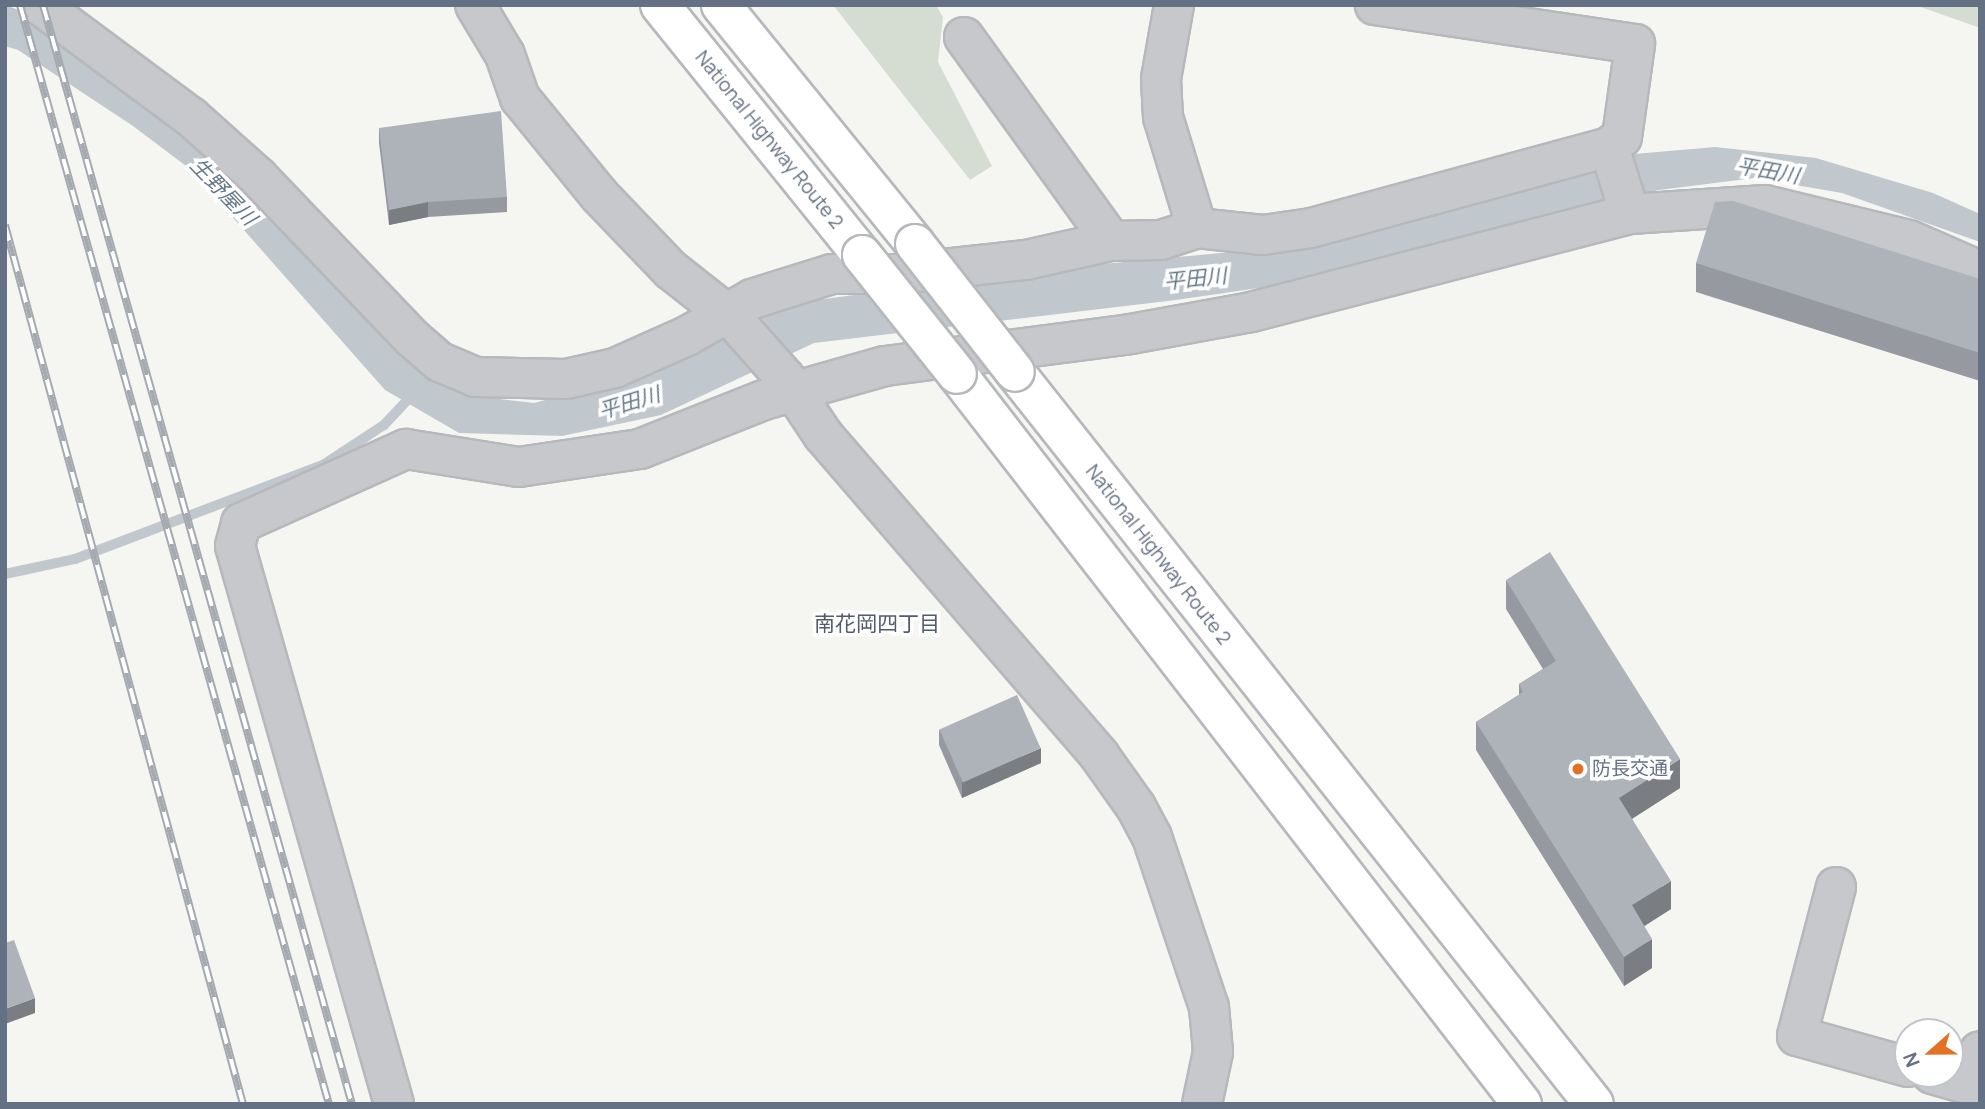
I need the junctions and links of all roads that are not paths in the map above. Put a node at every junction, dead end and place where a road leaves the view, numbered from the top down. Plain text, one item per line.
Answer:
1 (40, 5) edge
2 (475, 5) edge
3 (660, 5) edge
4 (722, 5) edge
5 (1174, 5) edge
6 (1375, 5) edge
7 (964, 37) dead end
8 (1611, 152) junction
9 (1629, 210) junction
10 (1197, 228) junction
11 (1111, 241) junction
12 (1980, 271) edge
13 (729, 314) junction
14 (790, 385) junction
15 (1836, 887) dead end
16 (1980, 1051) edge
17 (1894, 1063) edge
18 (1964, 1083) edge
19 (394, 1104) edge
20 (1202, 1104) edge
21 (1522, 1104) edge
22 (1594, 1104) edge

1 - 13 street
2 - 13 street
3 - 21 highway, National Highway Route 2, bridge
4 - 22 highway, National Highway Route 2, bridge
5 - 10 street
6 - 8 street
7 - 11 street
8 - 9 street
8 - 10 street
9 - 12 street
9 - 14 street
10 - 11 street
11 - 13 street
13 - 14 street
14 - 19 street
14 - 20 street
15 - 17 street
16 - 18 street

